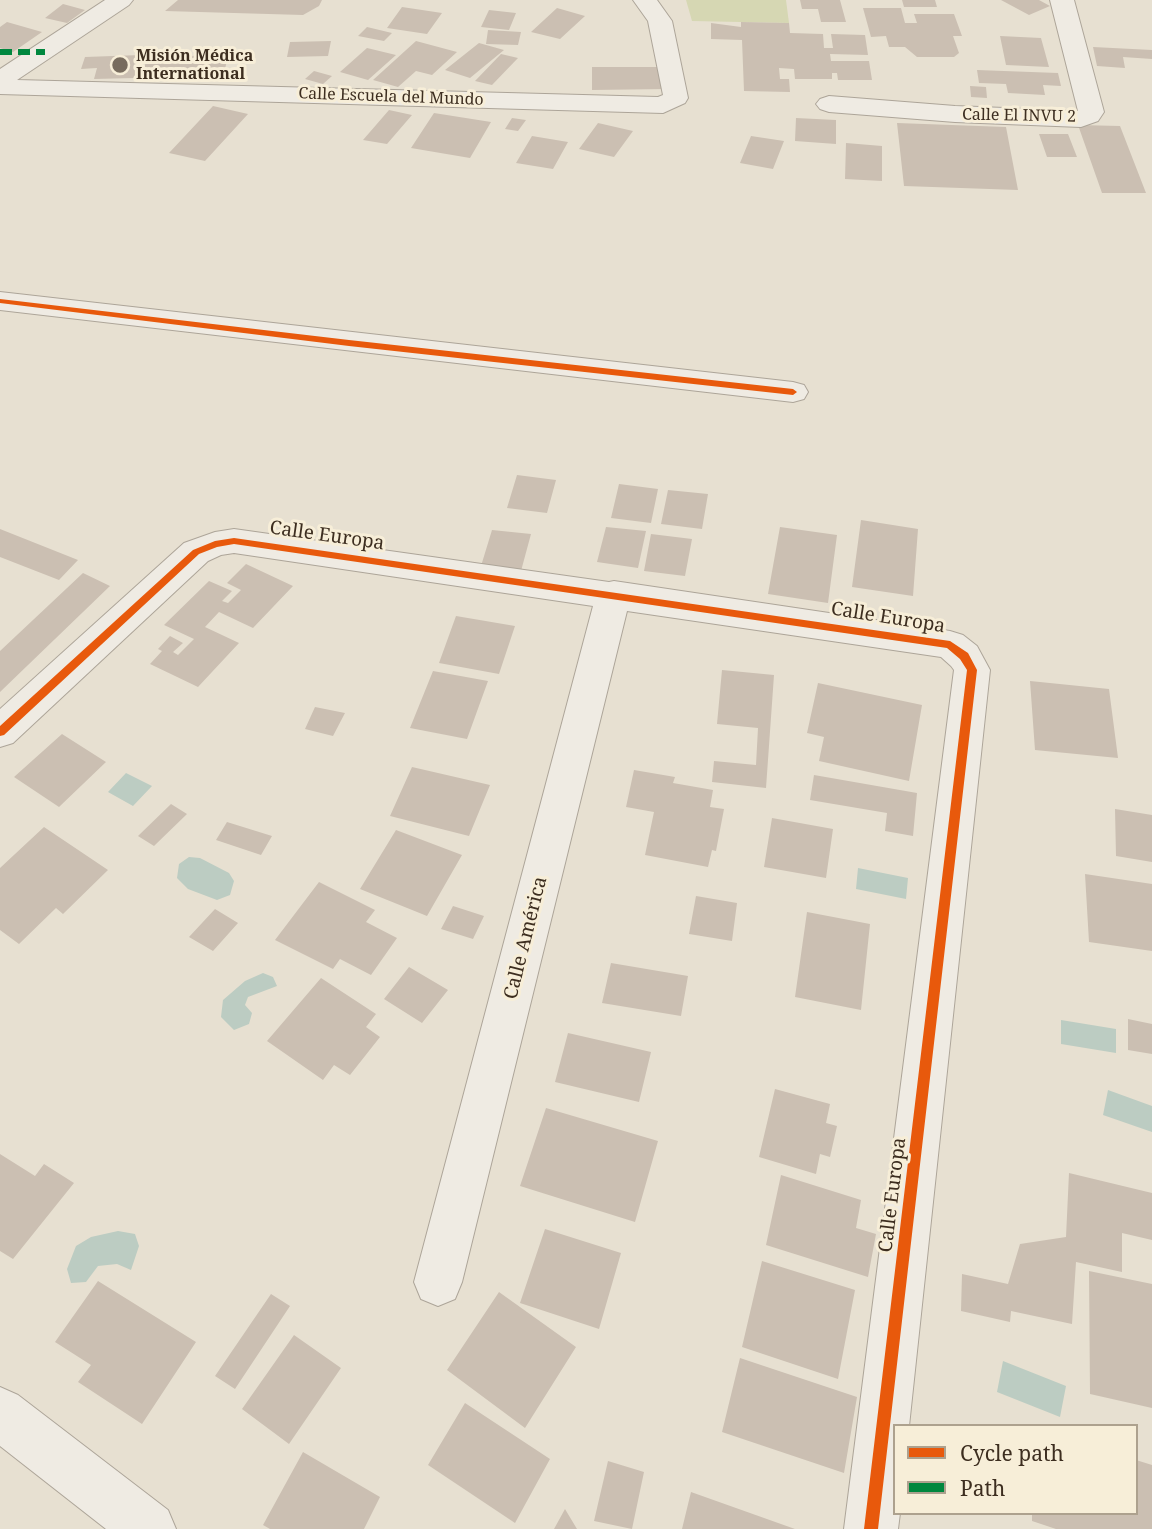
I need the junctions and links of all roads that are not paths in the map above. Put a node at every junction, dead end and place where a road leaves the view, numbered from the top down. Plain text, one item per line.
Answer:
1 (121, 0) edge
2 (645, 0) edge
3 (1062, 0) edge
4 (0, 80) edge
5 (0, 87) edge
6 (829, 104) dead end
7 (0, 301) edge
8 (793, 392) dead end
9 (614, 594) junction
10 (0, 732) edge
11 (438, 1282) dead end
12 (0, 1413) edge
13 (149, 1529) edge
14 (871, 1529) edge

1 - 4 street
2 - 5 street, Calle Escuela del Mundo
3 - 6 street, Calle El INVU 2
7 - 8 street
9 - 10 street, Calle Europa
9 - 11 street, Calle América
9 - 14 street, Calle Europa
12 - 13 street

